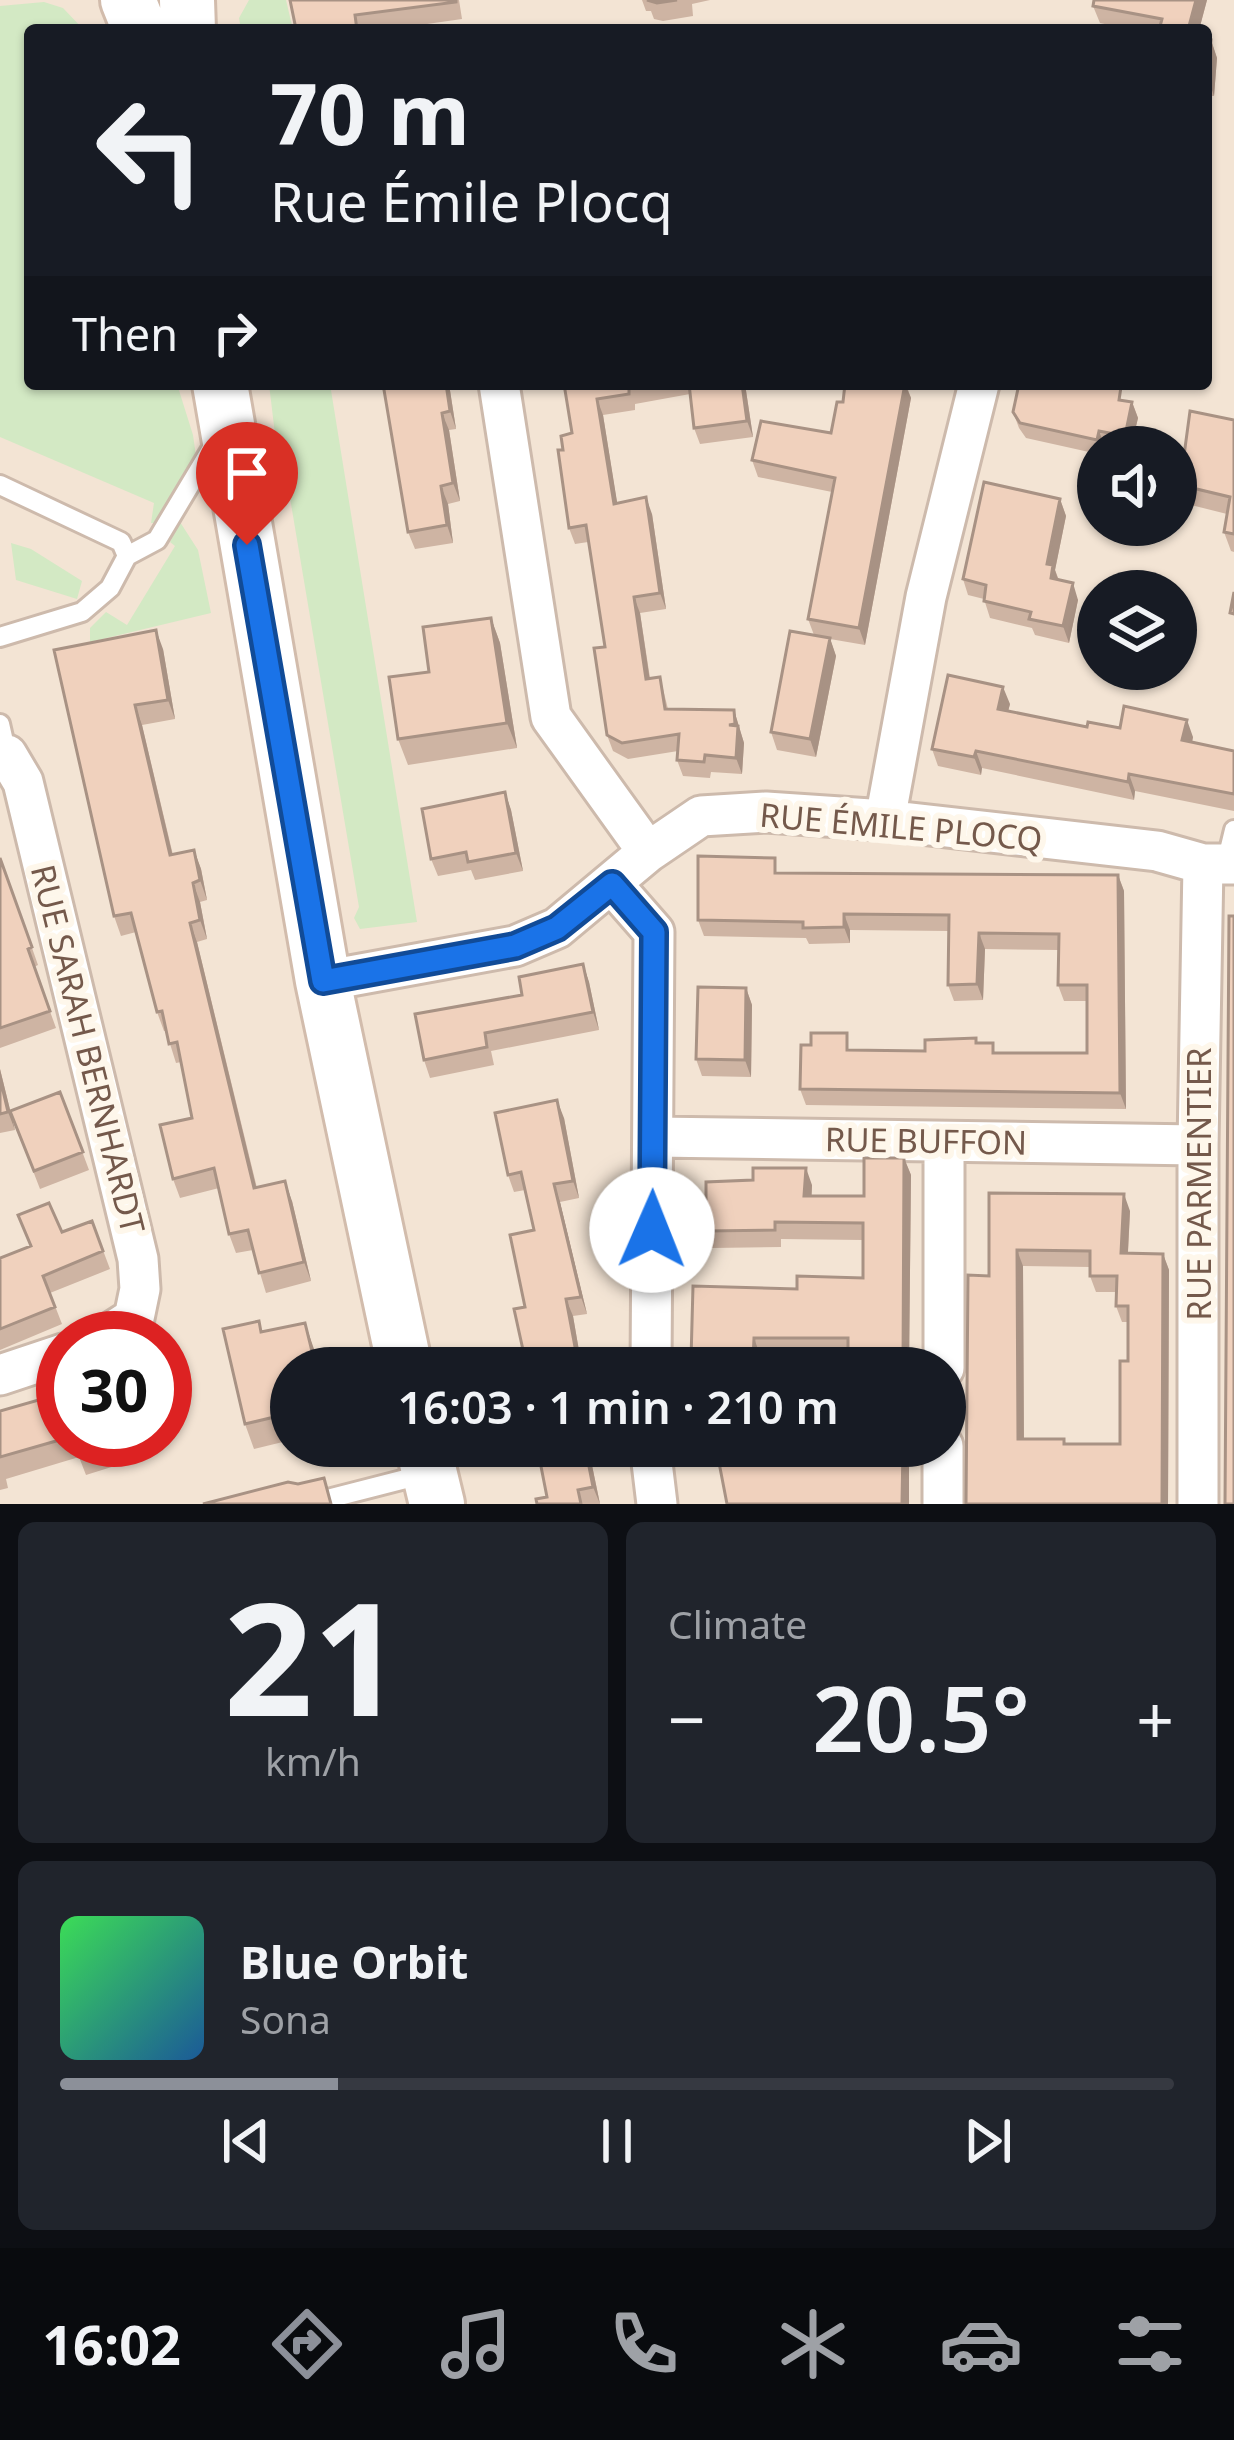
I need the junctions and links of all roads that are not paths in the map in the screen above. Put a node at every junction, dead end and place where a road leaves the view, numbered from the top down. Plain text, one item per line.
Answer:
1 (500, 390) edge
2 (978, 390) edge
3 (223, 404) edge
4 (0, 485) edge
5 (127, 556) junction
6 (0, 637) edge
7 (2, 744) edge
8 (885, 820) junction
9 (648, 852) junction
10 (1224, 855) edge
11 (612, 884) junction
12 (323, 981) junction
13 (654, 1137) junction
14 (944, 1142) junction
15 (1198, 1144) junction
16 (135, 1311) edge
17 (401, 1347) edge
18 (651, 1347) edge
19 (944, 1347) edge
20 (36, 1363) edge
21 (0, 1376) edge
22 (653, 1467) edge
23 (944, 1467) edge
24 (430, 1474) edge
25 (308, 1504) edge
26 (657, 1504) edge
27 (943, 1504) edge
28 (1198, 1504) edge

1 - 9 street
2 - 8 street
3 - 5 lane
3 - 12 main road
4 - 5 lane
5 - 6 lane
7 - 16 street, RUE SARAH BERNHARDT
8 - 9 street, RUE ÉMILE PLOCQ
8 - 10 street, RUE ÉMILE PLOCQ
9 - 11 street, RUE ÉMILE PLOCQ
10 - 15 street, RUE PARMENTIER
11 - 12 street, RUE ÉMILE PLOCQ
11 - 13 street
12 - 17 main road
13 - 14 street, RUE BUFFON
13 - 18 street
14 - 15 street, RUE BUFFON
14 - 19 street
15 - 28 street, RUE PARMENTIER
20 - 21 street
22 - 26 street
23 - 27 street
24 - 25 lane

